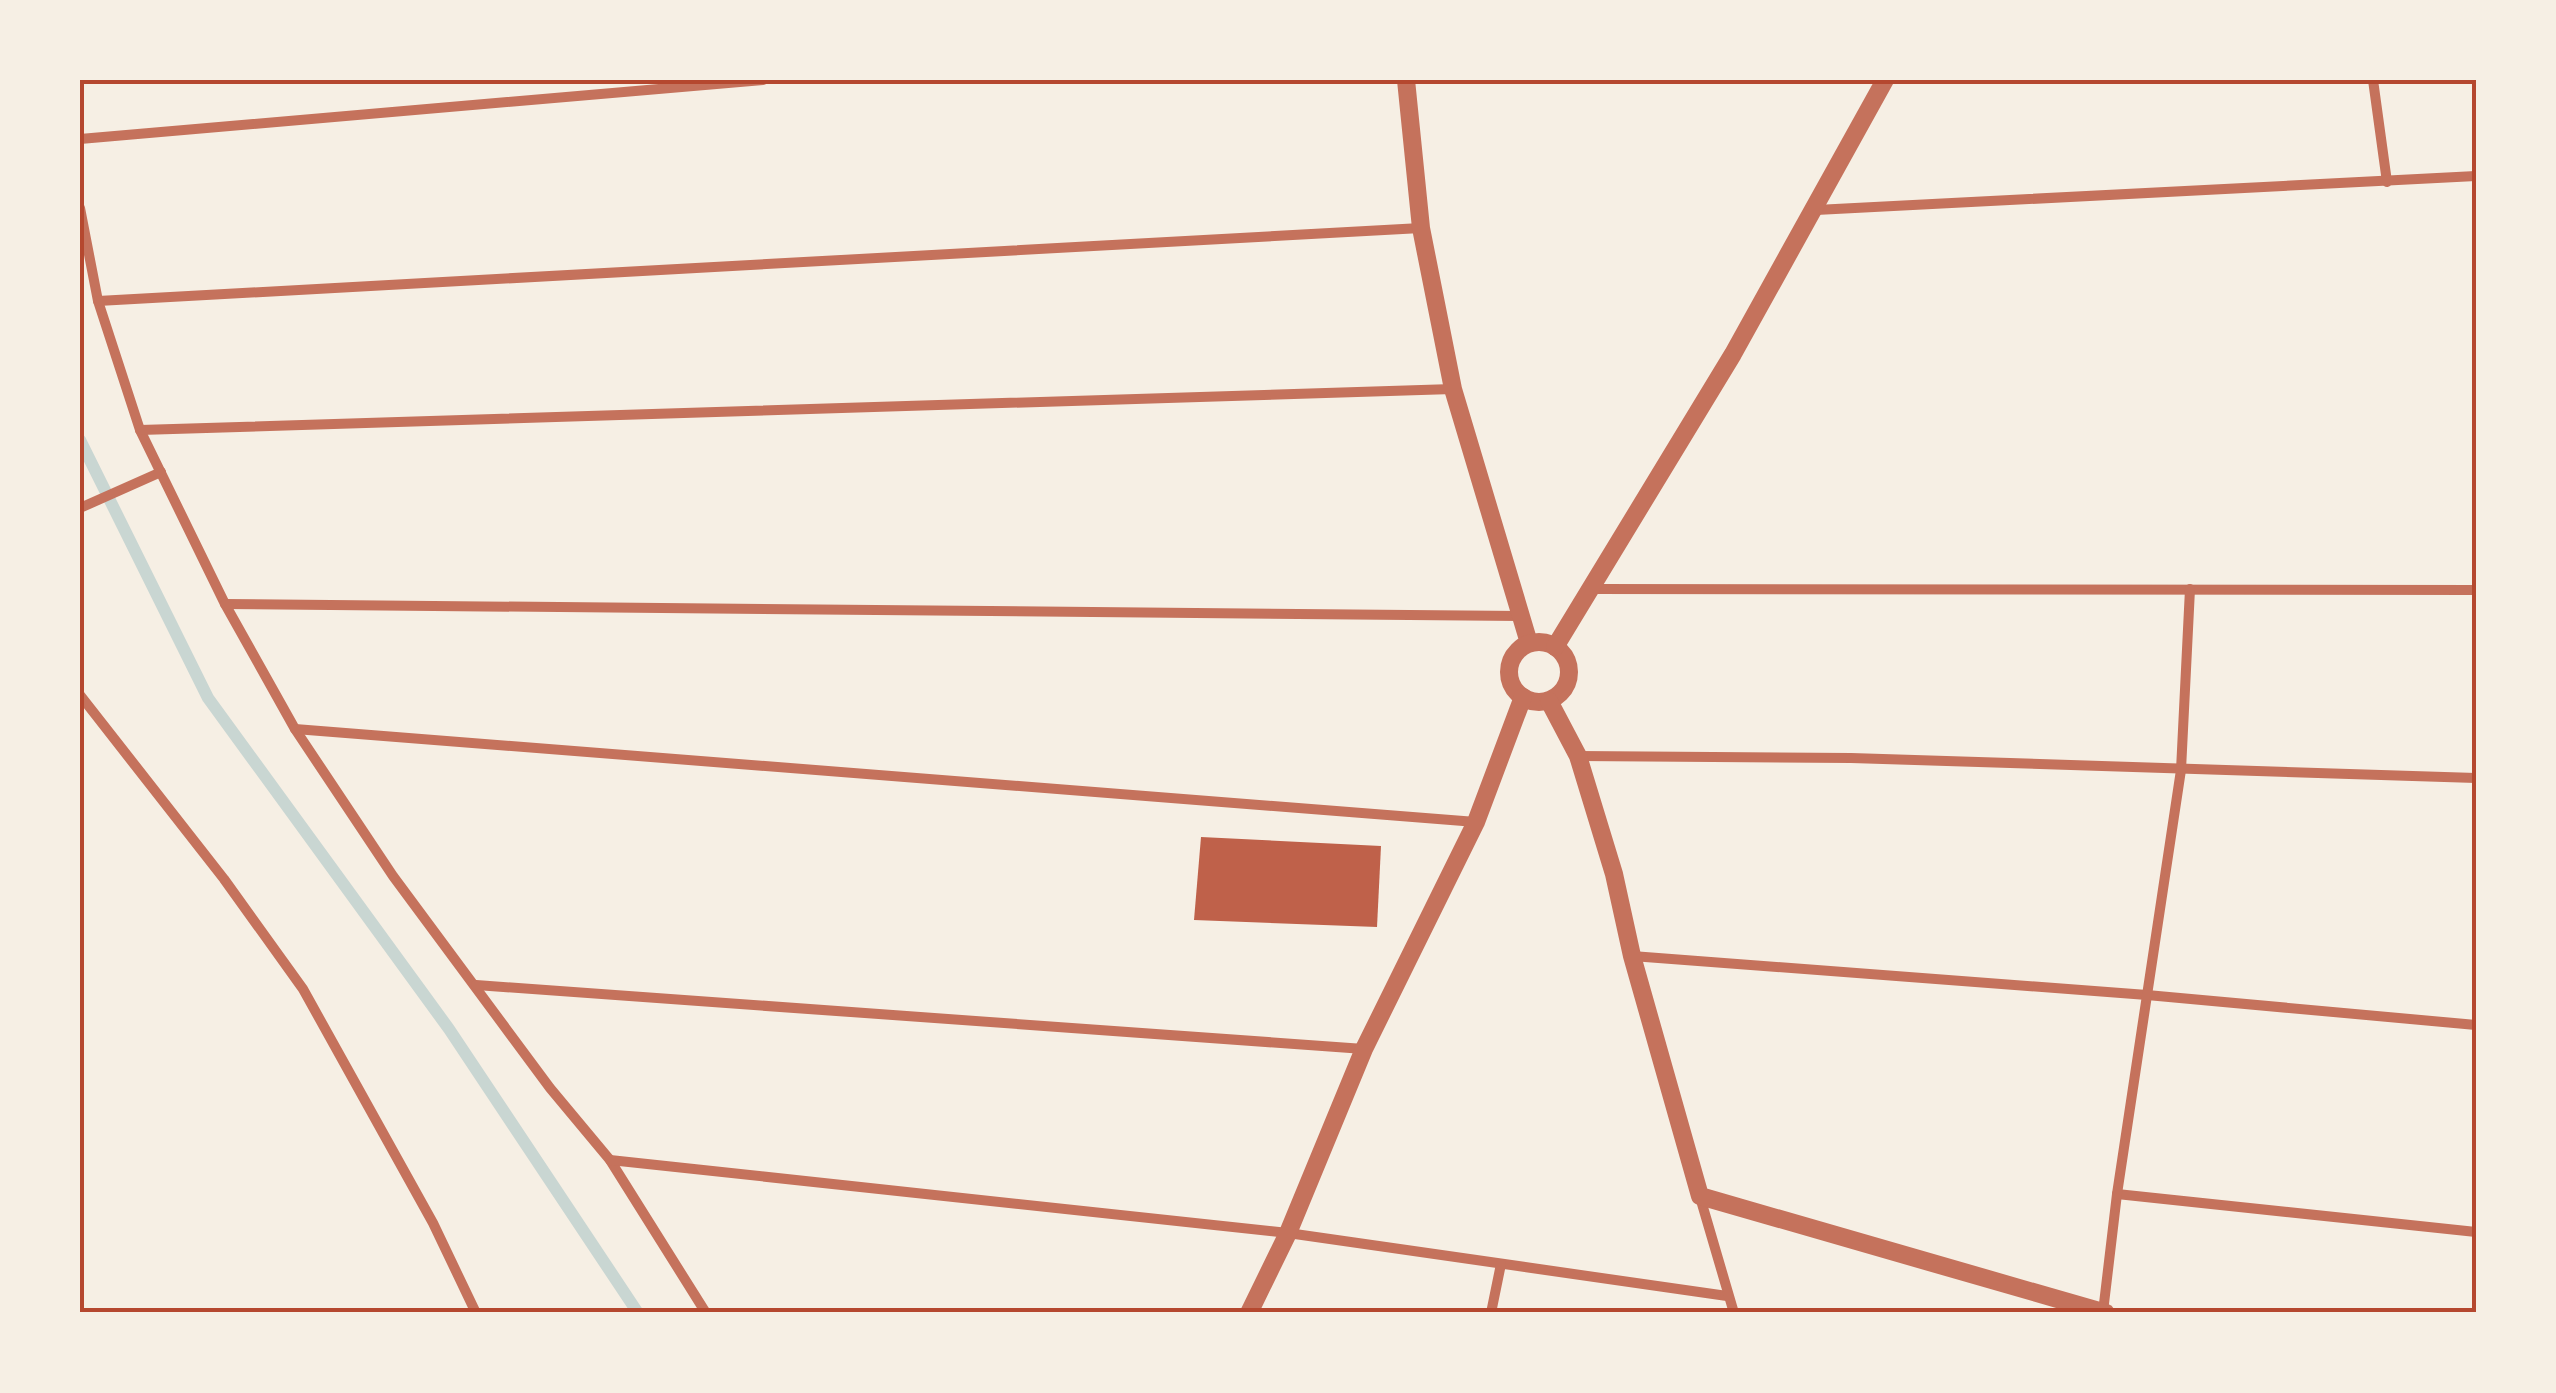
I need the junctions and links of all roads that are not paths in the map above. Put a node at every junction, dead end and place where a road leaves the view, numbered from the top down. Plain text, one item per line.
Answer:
1 (763, 80) edge
2 (1406, 80) edge
3 (1885, 80) edge
4 (2374, 80) edge
5 (80, 139) edge
6 (2476, 176) edge
7 (2387, 182) junction
8 (80, 208) edge
9 (1816, 210) junction
10 (1421, 228) junction
11 (98, 301) junction
12 (1452, 388) junction
13 (140, 430) junction
14 (160, 472) junction
15 (80, 508) edge
16 (1593, 588) junction
17 (2190, 590) junction
18 (2476, 590) edge
19 (225, 604) junction
20 (1521, 616) junction
21 (1529, 643) junction
22 (1555, 646) junction
23 (80, 695) edge
24 (1523, 697) junction
25 (1549, 700) junction
26 (295, 729) junction
27 (1578, 756) junction
28 (2181, 770) junction
29 (2476, 778) edge
30 (1476, 822) junction
31 (1632, 956) junction
32 (476, 985) junction
33 (2147, 995) junction
34 (2476, 1025) edge
35 (1364, 1050) junction
36 (610, 1160) junction
37 (2117, 1194) junction
38 (1700, 1196) junction
39 (2476, 1232) edge
40 (1288, 1233) junction
41 (1500, 1264) junction
42 (1728, 1296) junction
43 (476, 1313) edge
44 (706, 1313) edge
45 (1249, 1313) edge
46 (1491, 1313) edge
47 (1734, 1313) edge
48 (2104, 1313) edge

1 - 5 street
2 - 10 street
3 - 9 street
4 - 7 street
6 - 7 street
7 - 9 street
8 - 11 street
9 - 16 street
10 - 11 street
10 - 12 street
11 - 13 street
12 - 13 street
12 - 20 street
13 - 14 street
14 - 15 street
14 - 19 street
16 - 17 street
16 - 22 street
17 - 18 street
17 - 28 street
19 - 20 street
19 - 26 street
20 - 21 street
21 - 22 street
21 - 24 street
22 - 25 street
23 - 43 street
24 - 25 street
24 - 30 street
25 - 27 street
26 - 30 street
26 - 32 street
27 - 28 street
27 - 31 street
28 - 29 street
28 - 33 street
30 - 35 street
31 - 33 street
31 - 38 street
32 - 35 street
32 - 36 street
33 - 34 street
33 - 37 street
35 - 40 street
36 - 40 street
36 - 44 street
37 - 39 street
37 - 48 street
38 - 42 street
38 - 48 street
40 - 41 street
40 - 45 street
41 - 42 street
41 - 46 street
42 - 47 street

